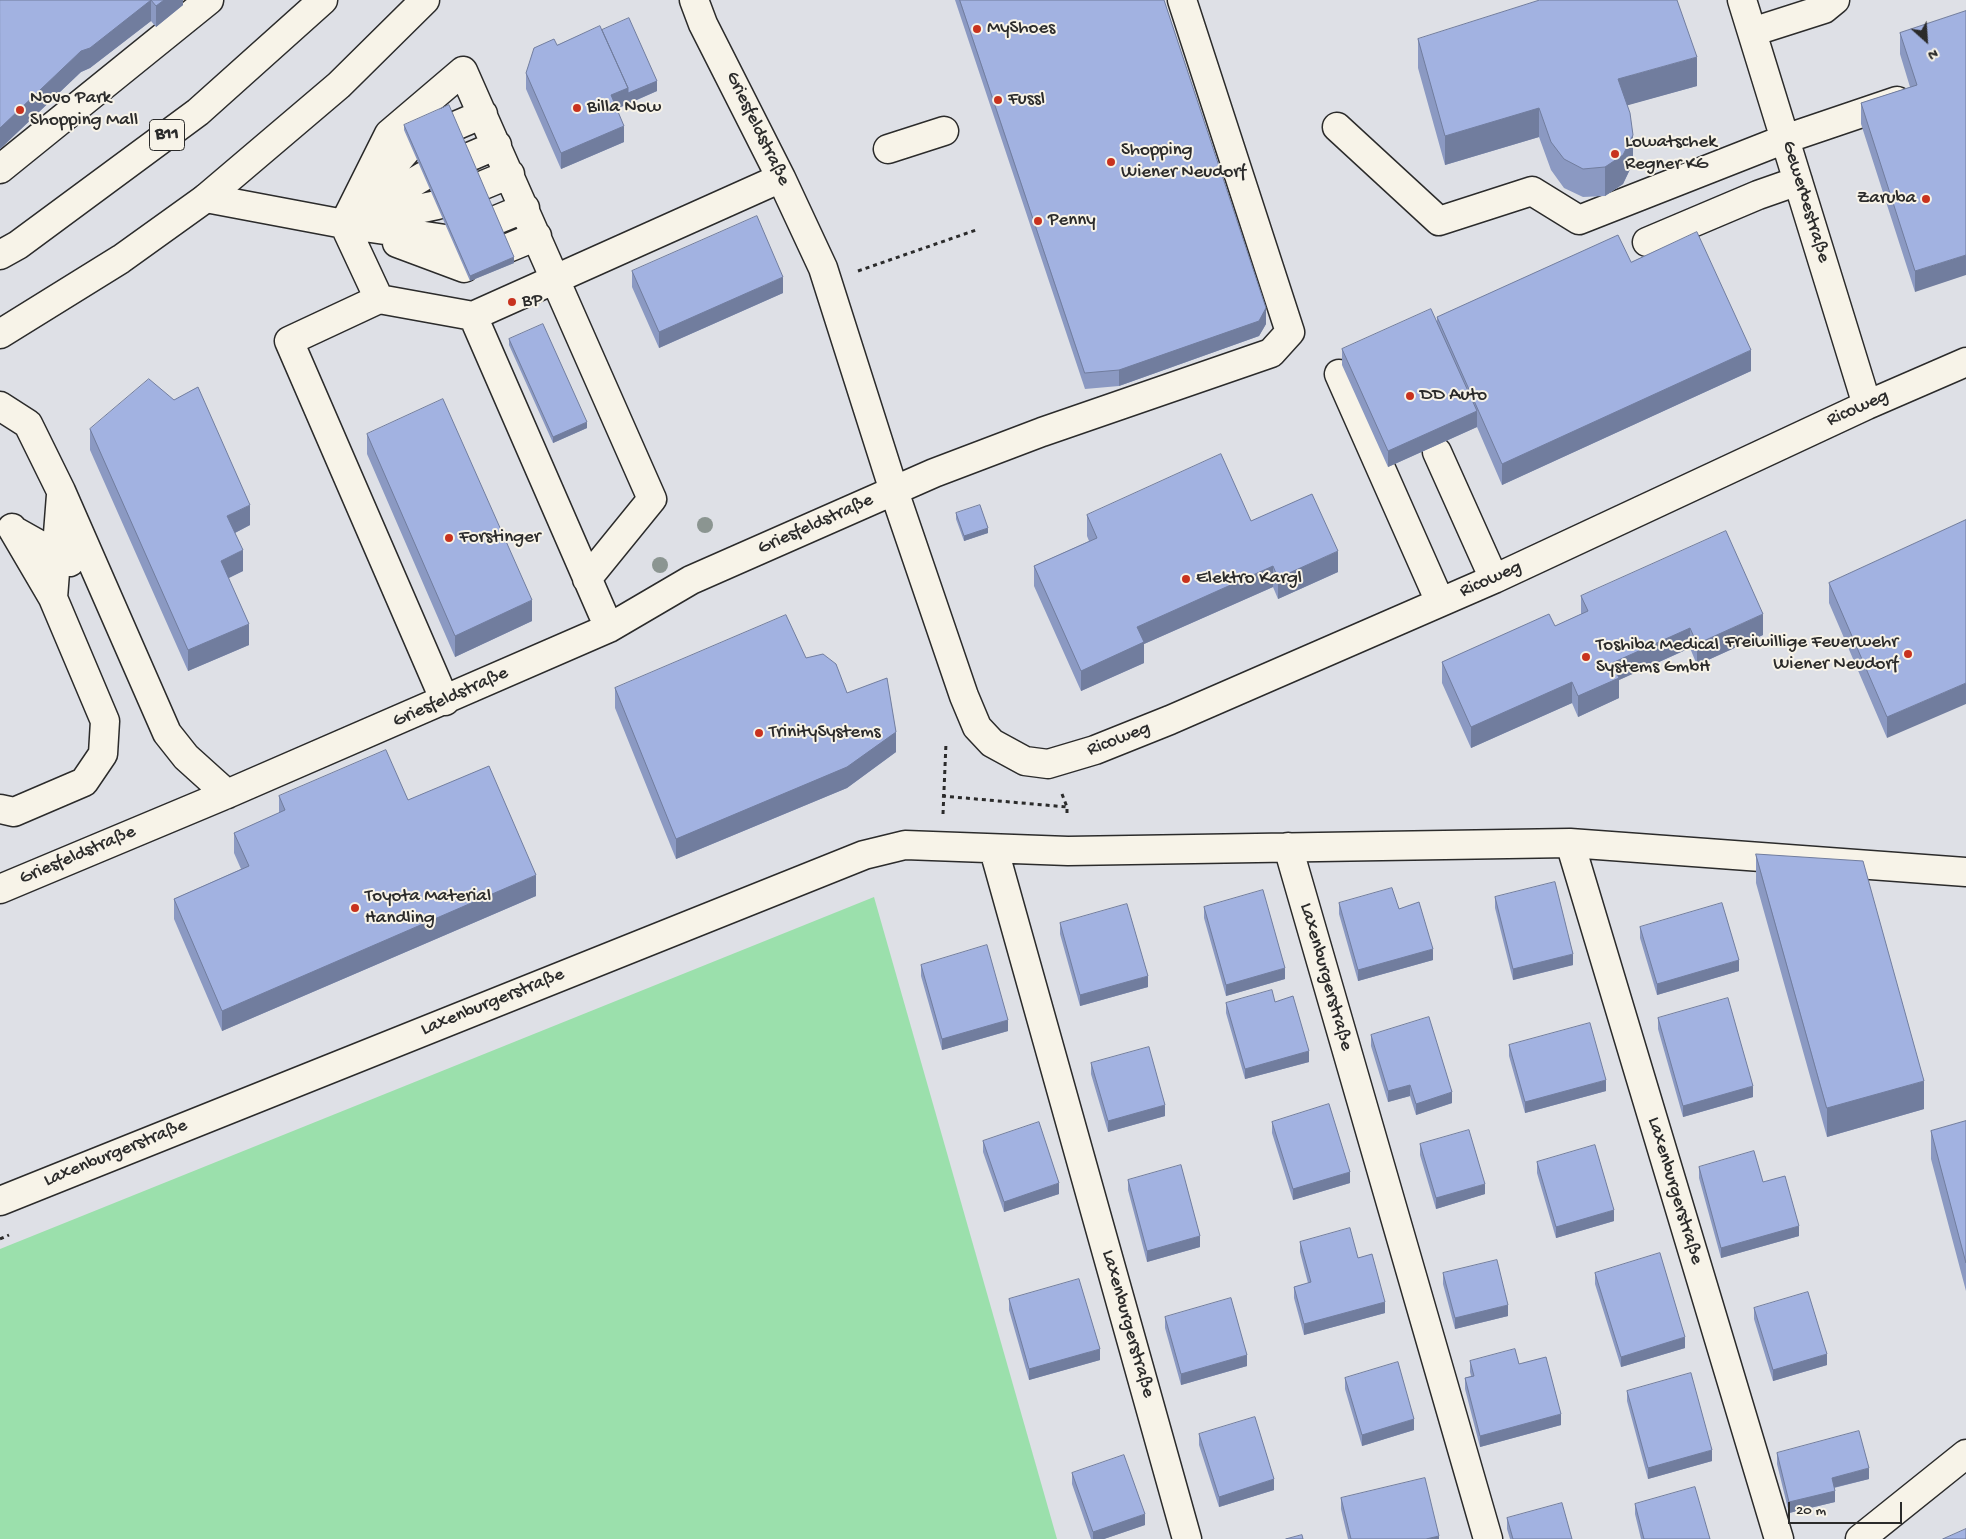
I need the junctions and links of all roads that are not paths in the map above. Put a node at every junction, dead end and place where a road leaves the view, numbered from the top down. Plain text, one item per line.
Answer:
1 (209, 0) edge
2 (323, 0) edge
3 (425, 0) edge
4 (675, 0) edge
5 (1182, 0) edge
6 (1742, 0) edge
7 (1835, 0) edge
8 (699, 12) edge
9 (1752, 32) junction
10 (1913, 95) edge
11 (483, 114) junction
12 (455, 126) edge
13 (1337, 127) dead end
14 (944, 131) dead end
15 (1785, 139) junction
16 (411, 145) edge
17 (497, 145) junction
18 (888, 149) dead end
19 (469, 157) edge
20 (0, 169) edge
21 (510, 174) junction
22 (424, 176) edge
23 (781, 178) junction
24 (1798, 182) junction
25 (481, 186) edge
26 (206, 198) junction
27 (437, 206) edge
28 (525, 208) junction
29 (496, 220) edge
30 (344, 224) junction
31 (536, 236) junction
32 (452, 240) edge
33 (1647, 242) dead end
34 (508, 248) edge
35 (0, 255) edge
36 (464, 268) edge
37 (556, 280) junction
38 (379, 298) junction
39 (473, 316) junction
40 (0, 334) edge
41 (1966, 362) edge
42 (1339, 374) dead end
43 (1867, 405) junction
44 (0, 406) edge
45 (1437, 452) edge
46 (61, 491) junction
47 (894, 491) junction
48 (6, 523) edge
49 (56, 553) junction
50 (587, 579) junction
51 (1494, 579) junction
52 (100, 580) junction
53 (53, 598) junction
54 (1440, 602) junction
55 (609, 628) junction
56 (445, 700) junction
57 (1007, 753) joint
58 (226, 794) junction
59 (0, 809) edge
60 (1570, 844) junction
61 (1288, 846) junction
62 (994, 850) junction
63 (1966, 872) edge
64 (0, 889) edge
65 (0, 1201) edge
66 (1966, 1454) edge
67 (1187, 1539) edge
68 (1488, 1539) edge
69 (1779, 1539) edge
70 (1860, 1539) edge

1 - 20 street
2 - 35 street, B11
3 - 26 street
4 - 8 street, Griesfeldstraße
5 - 47 street
6 - 9 street, Gewerbestraße
7 - 9 street
8 - 23 street, Griesfeldstraße
9 - 15 street, Gewerbestraße
10 - 15 street
11 - 12 street
11 - 17 street
11 - 30 street
13 - 15 street
14 - 18 street
15 - 24 street, Gewerbestraße
16 - 30 street
17 - 19 street
17 - 21 street
21 - 25 street
21 - 28 street
22 - 30 street
23 - 37 street
23 - 47 street, Griesfeldstraße
24 - 33 street
24 - 43 street, Gewerbestraße
26 - 30 street
26 - 40 street
27 - 30 street
28 - 29 street
28 - 31 street
30 - 32 street
30 - 36 street
30 - 38 street
31 - 34 street
31 - 37 street
37 - 39 street
37 - 50 street
38 - 39 street
38 - 56 street
39 - 50 street
41 - 43 street, Ricoweg
42 - 54 street
43 - 51 street, Ricoweg
44 - 46 street
45 - 51 street
46 - 49 street
46 - 52 street
47 - 55 street, Griesfeldstraße
47 - 57 street, Griesfeldstraße
48 - 49 street
48 - 53 street
49 - 52 street
49 - 53 street
50 - 55 street
51 - 54 street, Ricoweg
52 - 58 street
53 - 59 street
54 - 57 street, Ricoweg
55 - 56 street, Griesfeldstraße
56 - 58 street, Griesfeldstraße
58 - 64 street, Griesfeldstraße
60 - 61 street, Laxenburgerstraße
60 - 63 street, Laxenburgerstraße
60 - 69 street, Laxenburgerstraße
61 - 62 street, Laxenburgerstraße
61 - 68 street, Laxenburgerstraße
62 - 65 street, Laxenburgerstraße
62 - 67 street, Laxenburgerstraße
66 - 70 street

